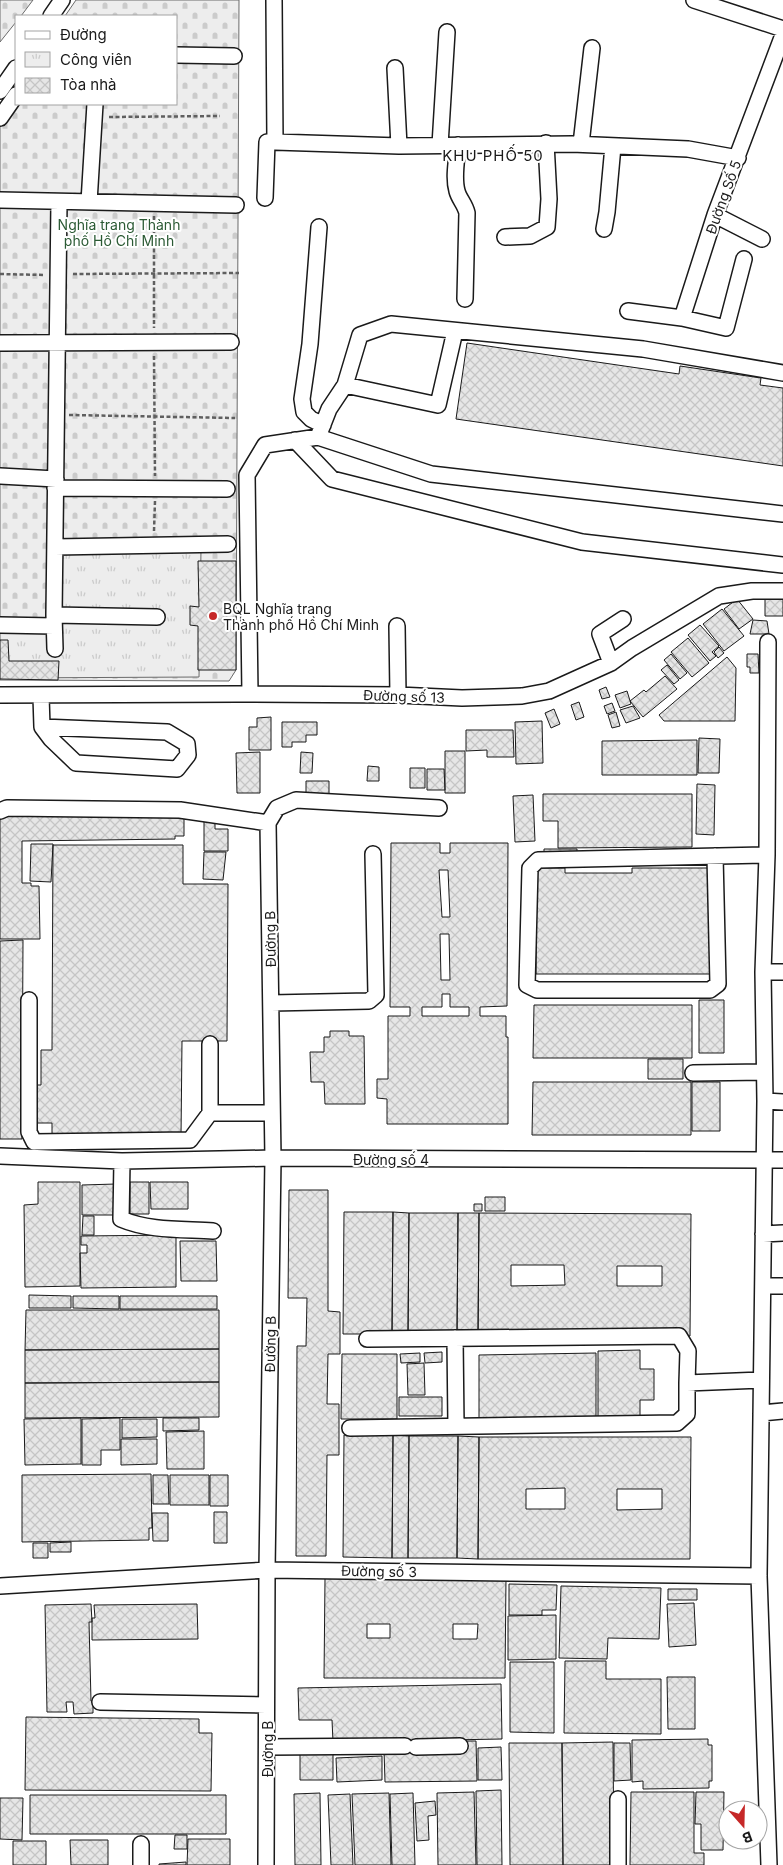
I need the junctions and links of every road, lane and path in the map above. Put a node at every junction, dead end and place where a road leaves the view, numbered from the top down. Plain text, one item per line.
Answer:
1 (62, 0) edge
2 (274, 0) edge
3 (694, 0) edge
4 (52, 15) edge
5 (783, 29) edge
6 (447, 32) dead end
7 (783, 35) edge
8 (592, 48) dead end
9 (178, 55) edge
10 (234, 56) dead end
11 (395, 68) dead end
12 (15, 69) edge
13 (0, 90) edge
14 (15, 97) edge
15 (95, 110) edge
16 (220, 116) dead end
17 (0, 118) edge
18 (275, 142) junction
19 (546, 143) junction
20 (581, 144) junction
21 (440, 145) junction
22 (458, 145) junction
23 (399, 146) junction
24 (613, 146) junction
25 (738, 158) junction
26 (265, 198) dead end
27 (0, 200) edge
28 (59, 202) junction
29 (88, 202) junction
30 (154, 203) junction
31 (236, 205) dead end
32 (715, 215) junction
33 (319, 227) dead end
34 (604, 229) dead end
35 (504, 237) dead end
36 (762, 239) dead end
37 (744, 259) dead end
38 (239, 273) dead end
39 (0, 274) edge
40 (58, 274) junction
41 (154, 274) junction
42 (465, 299) dead end
43 (628, 311) dead end
44 (682, 318) junction
45 (455, 331) junction
46 (154, 342) junction
47 (231, 342) dead end
48 (0, 343) edge
49 (57, 343) junction
50 (783, 373) edge
51 (345, 385) junction
52 (56, 415) junction
53 (154, 417) junction
54 (235, 418) dead end
55 (321, 431) junction
56 (295, 440) junction
57 (0, 476) edge
58 (55, 483) junction
59 (156, 489) junction
60 (227, 489) dead end
61 (783, 514) edge
62 (228, 544) dead end
63 (154, 545) junction
64 (55, 547) junction
65 (783, 565) edge
66 (783, 590) edge
67 (157, 616) dead end
68 (623, 619) dead end
69 (54, 620) junction
70 (0, 625) edge
71 (397, 626) dead end
72 (768, 642) dead end
73 (55, 649) dead end
74 (611, 663) junction
75 (250, 694) junction
76 (0, 695) edge
77 (398, 695) junction
78 (41, 696) junction
79 (42, 727) junction
80 (439, 808) dead end
81 (0, 811) edge
82 (268, 823) junction
83 (373, 854) dead end
84 (767, 855) junction
85 (715, 856) junction
86 (763, 972) junction
87 (783, 972) edge
88 (29, 1000) dead end
89 (271, 1003) junction
90 (210, 1044) dead end
91 (764, 1072) junction
92 (693, 1074) dead end
93 (764, 1102) junction
94 (783, 1102) edge
95 (210, 1113) junction
96 (272, 1113) junction
97 (0, 1156) edge
98 (273, 1158) junction
99 (764, 1160) junction
100 (783, 1160) edge
101 (122, 1161) junction
102 (213, 1231) dead end
103 (783, 1233) edge
104 (763, 1234) junction
105 (763, 1286) junction
106 (783, 1286) edge
107 (455, 1338) junction
108 (367, 1339) dead end
109 (762, 1380) junction
110 (687, 1383) junction
111 (783, 1411) edge
112 (761, 1413) junction
113 (456, 1426) junction
114 (350, 1428) dead end
115 (267, 1570) junction
116 (759, 1576) junction
117 (0, 1586) edge
118 (100, 1702) dead end
119 (266, 1704) junction
120 (460, 1746) dead end
121 (268, 1747) junction
122 (618, 1799) dead end
123 (141, 1844) dead end
124 (141, 1865) edge
125 (266, 1865) edge
126 (618, 1865) edge
127 (769, 1865) edge

1 - 4 street
2 - 18 street
3 - 5 street
6 - 21 street
7 - 25 street, Đường Số 5
8 - 20 street
9 - 10 street
11 - 23 street
12 - 13 street
14 - 17 street
15 - 16 path
15 - 29 street
18 - 23 street
18 - 26 street
19 - 20 street
19 - 22 street
19 - 35 street
20 - 24 street
21 - 22 street
21 - 23 street
22 - 42 street
24 - 25 street
24 - 34 street
25 - 32 street, Đường Số 5
27 - 28 street
28 - 29 street
28 - 40 street
29 - 30 street
30 - 31 street
30 - 41 path
32 - 36 street
32 - 44 street, Đường Số 5
33 - 55 street
37 - 44 street
38 - 41 path
39 - 40 path
40 - 41 path
40 - 49 street
41 - 46 path
43 - 44 street
45 - 50 street
45 - 51 street
45 - 51 street
46 - 47 street
46 - 49 street
46 - 53 path
48 - 49 street
49 - 52 street
51 - 55 street
52 - 53 path
52 - 58 street
53 - 54 path
53 - 59 path
55 - 56 street
55 - 61 street
56 - 65 street
56 - 75 street
57 - 58 street
58 - 59 street
58 - 64 street
59 - 60 street
59 - 63 path
62 - 63 street
63 - 64 street
64 - 69 street
66 - 74 street, Đường số 13
67 - 69 street
68 - 74 street
69 - 70 street
69 - 73 street
71 - 77 street
72 - 84 street
74 - 77 street, Đường số 13
75 - 77 street, Đường số 13
75 - 78 street, Đường số 13
76 - 78 street, Đường số 13
78 - 79 street
79 - 79 street
80 - 82 street
81 - 82 street
82 - 89 street, Đường B
83 - 89 street
84 - 85 street
84 - 86 street
85 - 85 street
86 - 87 street
86 - 91 street
88 - 95 street
89 - 96 street, Đường B
90 - 95 street
91 - 92 street
91 - 93 street
93 - 94 street
93 - 99 street
95 - 96 street
96 - 98 street, Đường B
97 - 101 street, Đường số 4
98 - 99 street, Đường số 4
98 - 101 street, Đường số 4
98 - 115 street, Đường B
99 - 100 street, Đường số 4
99 - 104 street
101 - 102 street
103 - 104 street
104 - 105 street
105 - 106 street
105 - 109 street
107 - 108 street
107 - 110 street
107 - 113 street
109 - 110 street
109 - 112 street
110 - 113 street
111 - 112 street
112 - 116 street
113 - 114 street
115 - 116 street, Đường số 3
115 - 117 street, Đường số 3
115 - 119 street, Đường B
116 - 127 street
118 - 119 street
119 - 121 street, Đường B
120 - 121 street
121 - 125 street, Đường B
122 - 126 street
123 - 124 street

